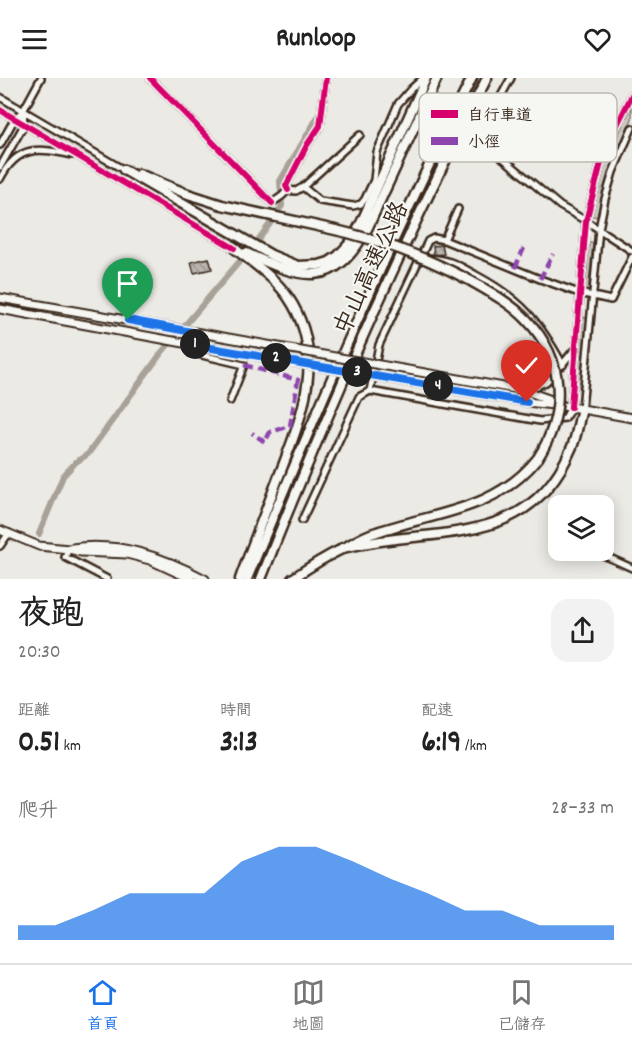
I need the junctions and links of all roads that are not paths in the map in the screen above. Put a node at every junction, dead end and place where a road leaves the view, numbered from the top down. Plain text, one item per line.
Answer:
1 (41, 78) edge
2 (150, 78) edge
3 (326, 78) edge
4 (424, 78) edge
5 (437, 78) edge
6 (472, 78) edge
7 (487, 78) edge
8 (511, 78) edge
9 (430, 93) edge
10 (464, 93) edge
11 (479, 93) edge
12 (503, 93) edge
13 (632, 95) edge
14 (0, 97) edge
15 (0, 110) edge
16 (22, 111) junction
17 (419, 117) edge
18 (15, 118) junction
19 (24, 125) junction
20 (617, 125) edge
21 (632, 128) edge
22 (360, 135) dead end
23 (0, 146) edge
24 (76, 156) junction
25 (430, 162) edge
26 (444, 162) edge
27 (508, 162) edge
28 (601, 162) edge
29 (0, 167) edge
30 (124, 170) junction
31 (0, 179) edge
32 (303, 187) junction
33 (288, 190) junction
34 (458, 209) dead end
35 (586, 221) junction
36 (599, 229) junction
37 (444, 240) junction
38 (234, 248) junction
39 (632, 251) edge
40 (632, 257) edge
41 (420, 258) junction
42 (579, 293) junction
43 (592, 297) junction
44 (0, 298) edge
45 (0, 309) edge
46 (192, 332) junction
47 (189, 343) junction
48 (575, 348) junction
49 (562, 365) junction
50 (370, 391) junction
51 (526, 391) junction
52 (230, 400) dead end
53 (571, 407) junction
54 (582, 409) junction
55 (632, 418) edge
56 (302, 520) dead end
57 (0, 530) edge
58 (9, 533) junction
59 (0, 546) edge
60 (342, 548) junction
61 (69, 549) junction
62 (614, 560) edge
63 (632, 568) edge
64 (107, 579) edge
65 (191, 579) edge
66 (205, 579) edge
67 (240, 579) edge
68 (246, 579) edge
69 (261, 579) edge
70 (292, 579) edge

1 - 16 street
2 - 33 street
3 - 33 street
4 - 30 highway
4 - 32 street
5 - 9 highway
6 - 10 highway, 中山高速公路
7 - 11 highway, 中山高速公路
8 - 12 street
13 - 20 street
14 - 16 street
15 - 18 street
16 - 18 street
16 - 19 street
16 - 30 street
17 - 38 highway
18 - 19 street
18 - 23 street
19 - 24 street
19 - 29 street
21 - 36 street
22 - 32 street
24 - 31 street
24 - 38 street
25 - 68 highway, 中山高速公路
26 - 69 highway, 中山高速公路
27 - 35 street
28 - 35 street
30 - 60 highway, bridge
32 - 33 street
34 - 37 street
35 - 36 street
35 - 42 street
36 - 39 street
36 - 43 street
37 - 41 street
37 - 42 street
38 - 67 highway
40 - 43 street
41 - 49 street
41 - 50 street
42 - 43 street
42 - 48 street
43 - 54 street
44 - 46 main road
45 - 47 main road
46 - 47 street
46 - 51 main road, bridge
47 - 52 street
47 - 53 main road, bridge
48 - 49 street
48 - 53 street
49 - 51 street
50 - 53 street
50 - 56 street
51 - 53 main road
53 - 54 main road
54 - 55 main road
54 - 60 highway
57 - 58 main road
58 - 59 street
58 - 61 main road
60 - 70 highway
61 - 64 street
61 - 65 main road
61 - 66 main road
62 - 63 street

